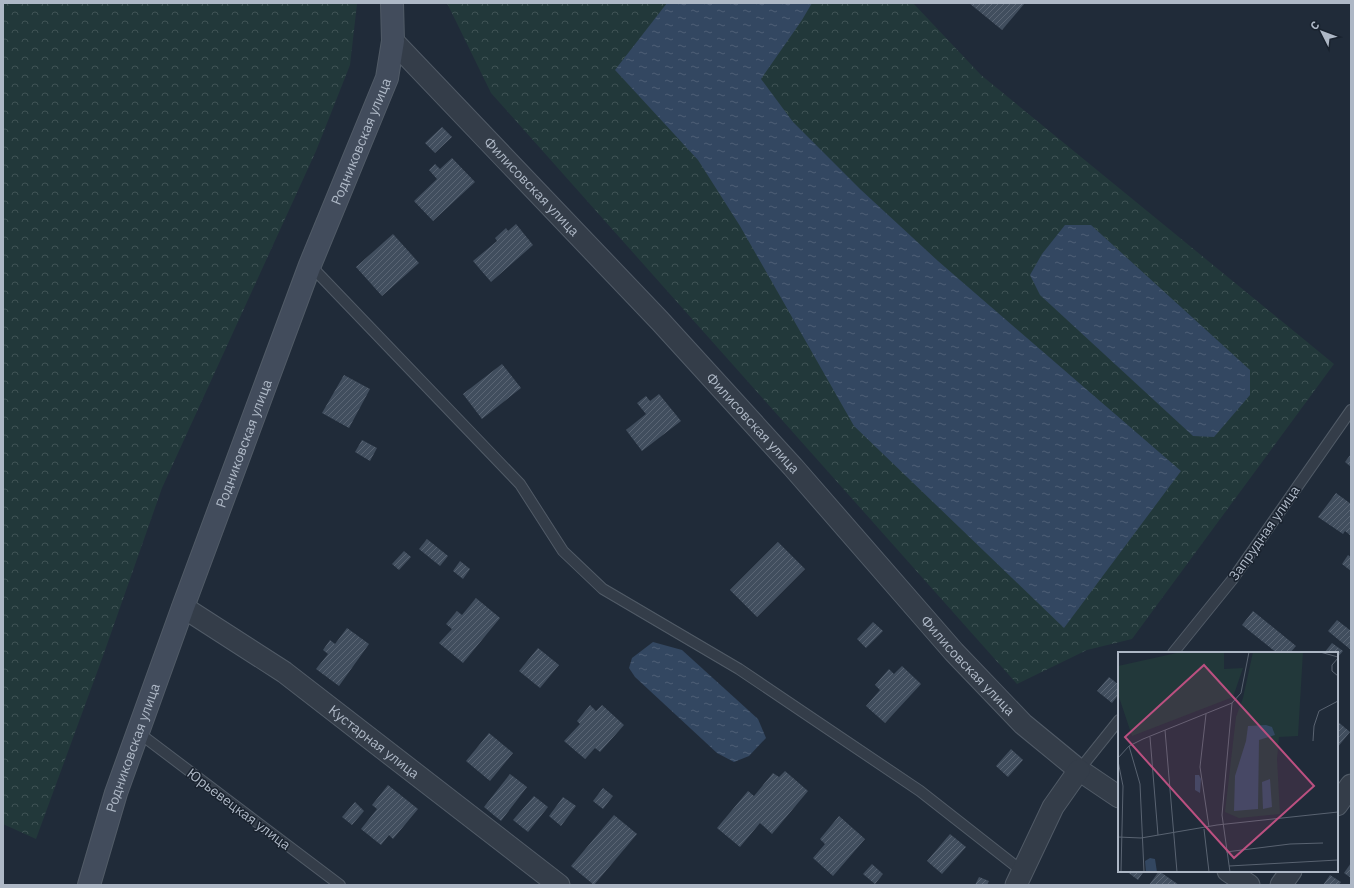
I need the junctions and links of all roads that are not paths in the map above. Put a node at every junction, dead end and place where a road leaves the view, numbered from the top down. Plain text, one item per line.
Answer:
1 (392, 3) edge
2 (393, 41) junction
3 (310, 265) junction
4 (1351, 410) edge
5 (183, 607) junction
6 (1174, 652) edge
7 (1118, 721) edge
8 (139, 733) junction
9 (1079, 770) junction
10 (1351, 785) edge
11 (1118, 796) edge
12 (1338, 804) edge
13 (1230, 872) edge
14 (1290, 872) edge
15 (1019, 878) edge
16 (89, 885) edge
17 (340, 885) edge
18 (559, 885) edge
19 (1249, 885) edge
20 (1281, 885) edge

1 - 2 main road, Родниковская улица
2 - 3 main road, Родниковская улица
2 - 9 street, Филисовская улица
3 - 5 main road, Родниковская улица
3 - 15 lane
4 - 6 lane, Запрудная улица
5 - 8 main road, Родниковская улица
5 - 18 street, Кустарная улица
7 - 9 lane
8 - 16 main road, Родниковская улица
8 - 17 lane, Юрьевецкая улица
9 - 11 street, Филисовская улица
9 - 15 street
10 - 12 street
13 - 19 street
14 - 20 street

